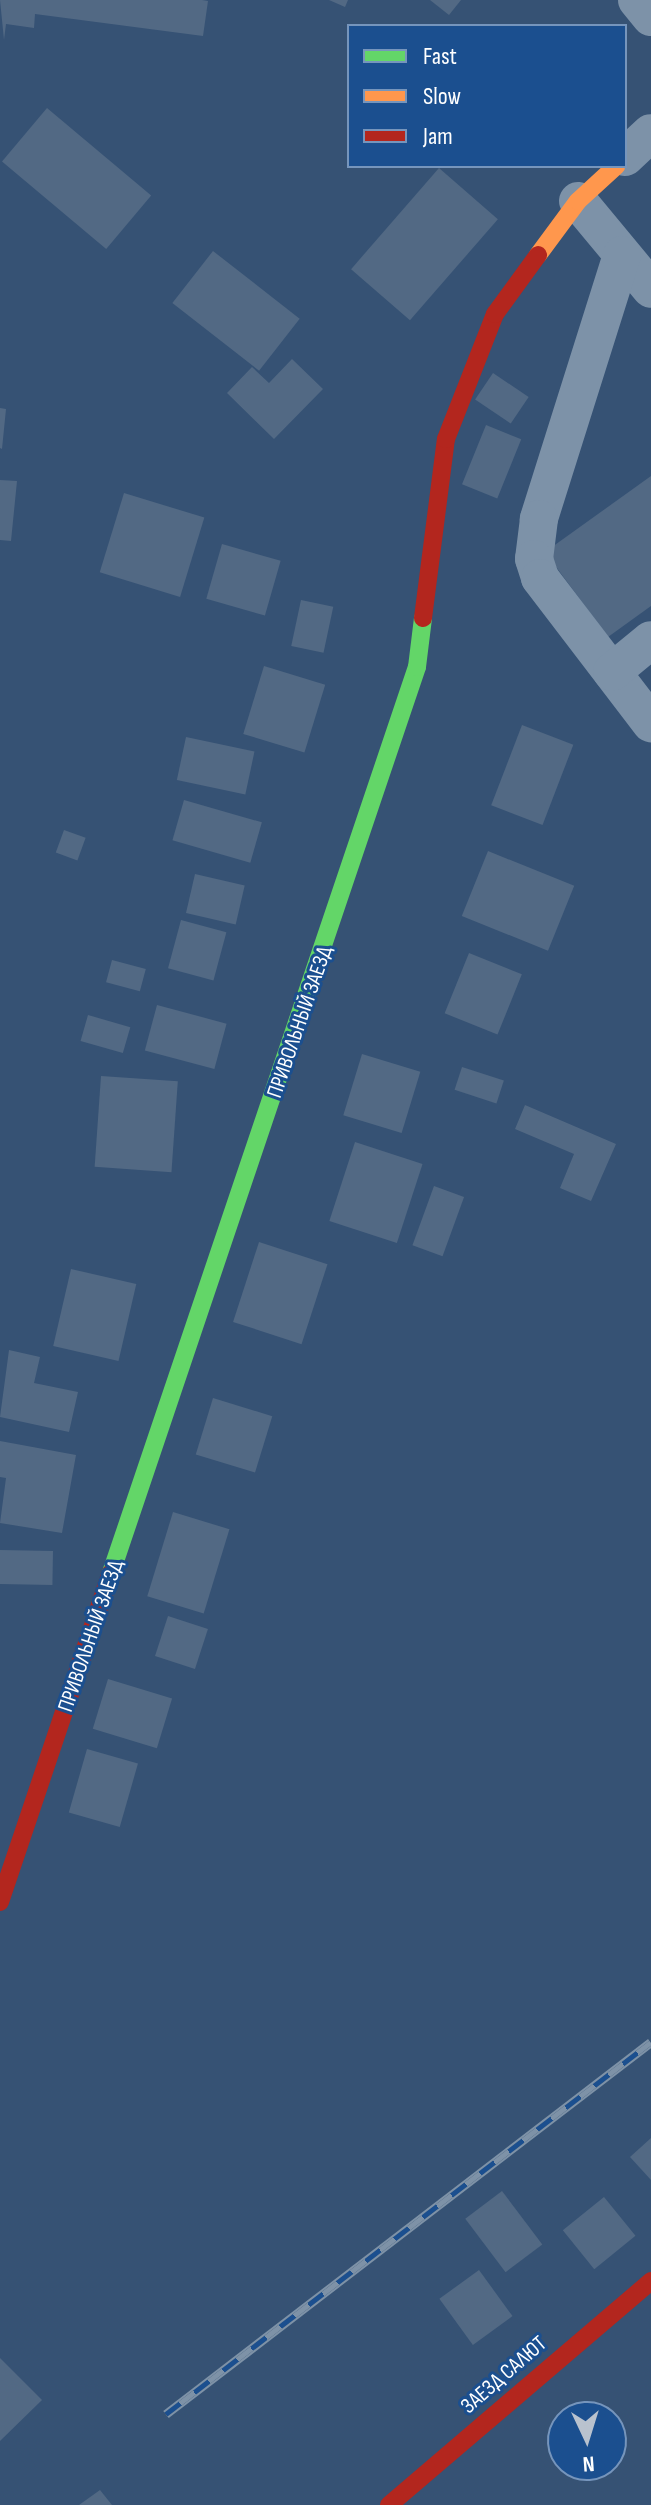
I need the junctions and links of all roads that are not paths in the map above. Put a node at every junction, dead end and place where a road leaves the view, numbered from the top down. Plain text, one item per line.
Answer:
1 (637, 0) edge
2 (651, 17) edge
3 (651, 133) edge
4 (627, 155) edge
5 (614, 168) edge
6 (578, 201) junction
7 (622, 255) junction
8 (651, 289) edge
9 (651, 640) edge
10 (612, 672) junction
11 (651, 723) edge
12 (0, 1902) edge
13 (651, 2281) edge
14 (389, 2505) edge

1 - 2 street
3 - 4 street
5 - 6 street, ПРИВОЛЬНЫЙ ЗАЕЗД
6 - 7 street
6 - 12 street, ПРИВОЛЬНЫЙ ЗАЕЗД
7 - 8 street
7 - 10 street
9 - 10 street
10 - 11 street
13 - 14 street, ЗАЕЗД САЛЮТ

